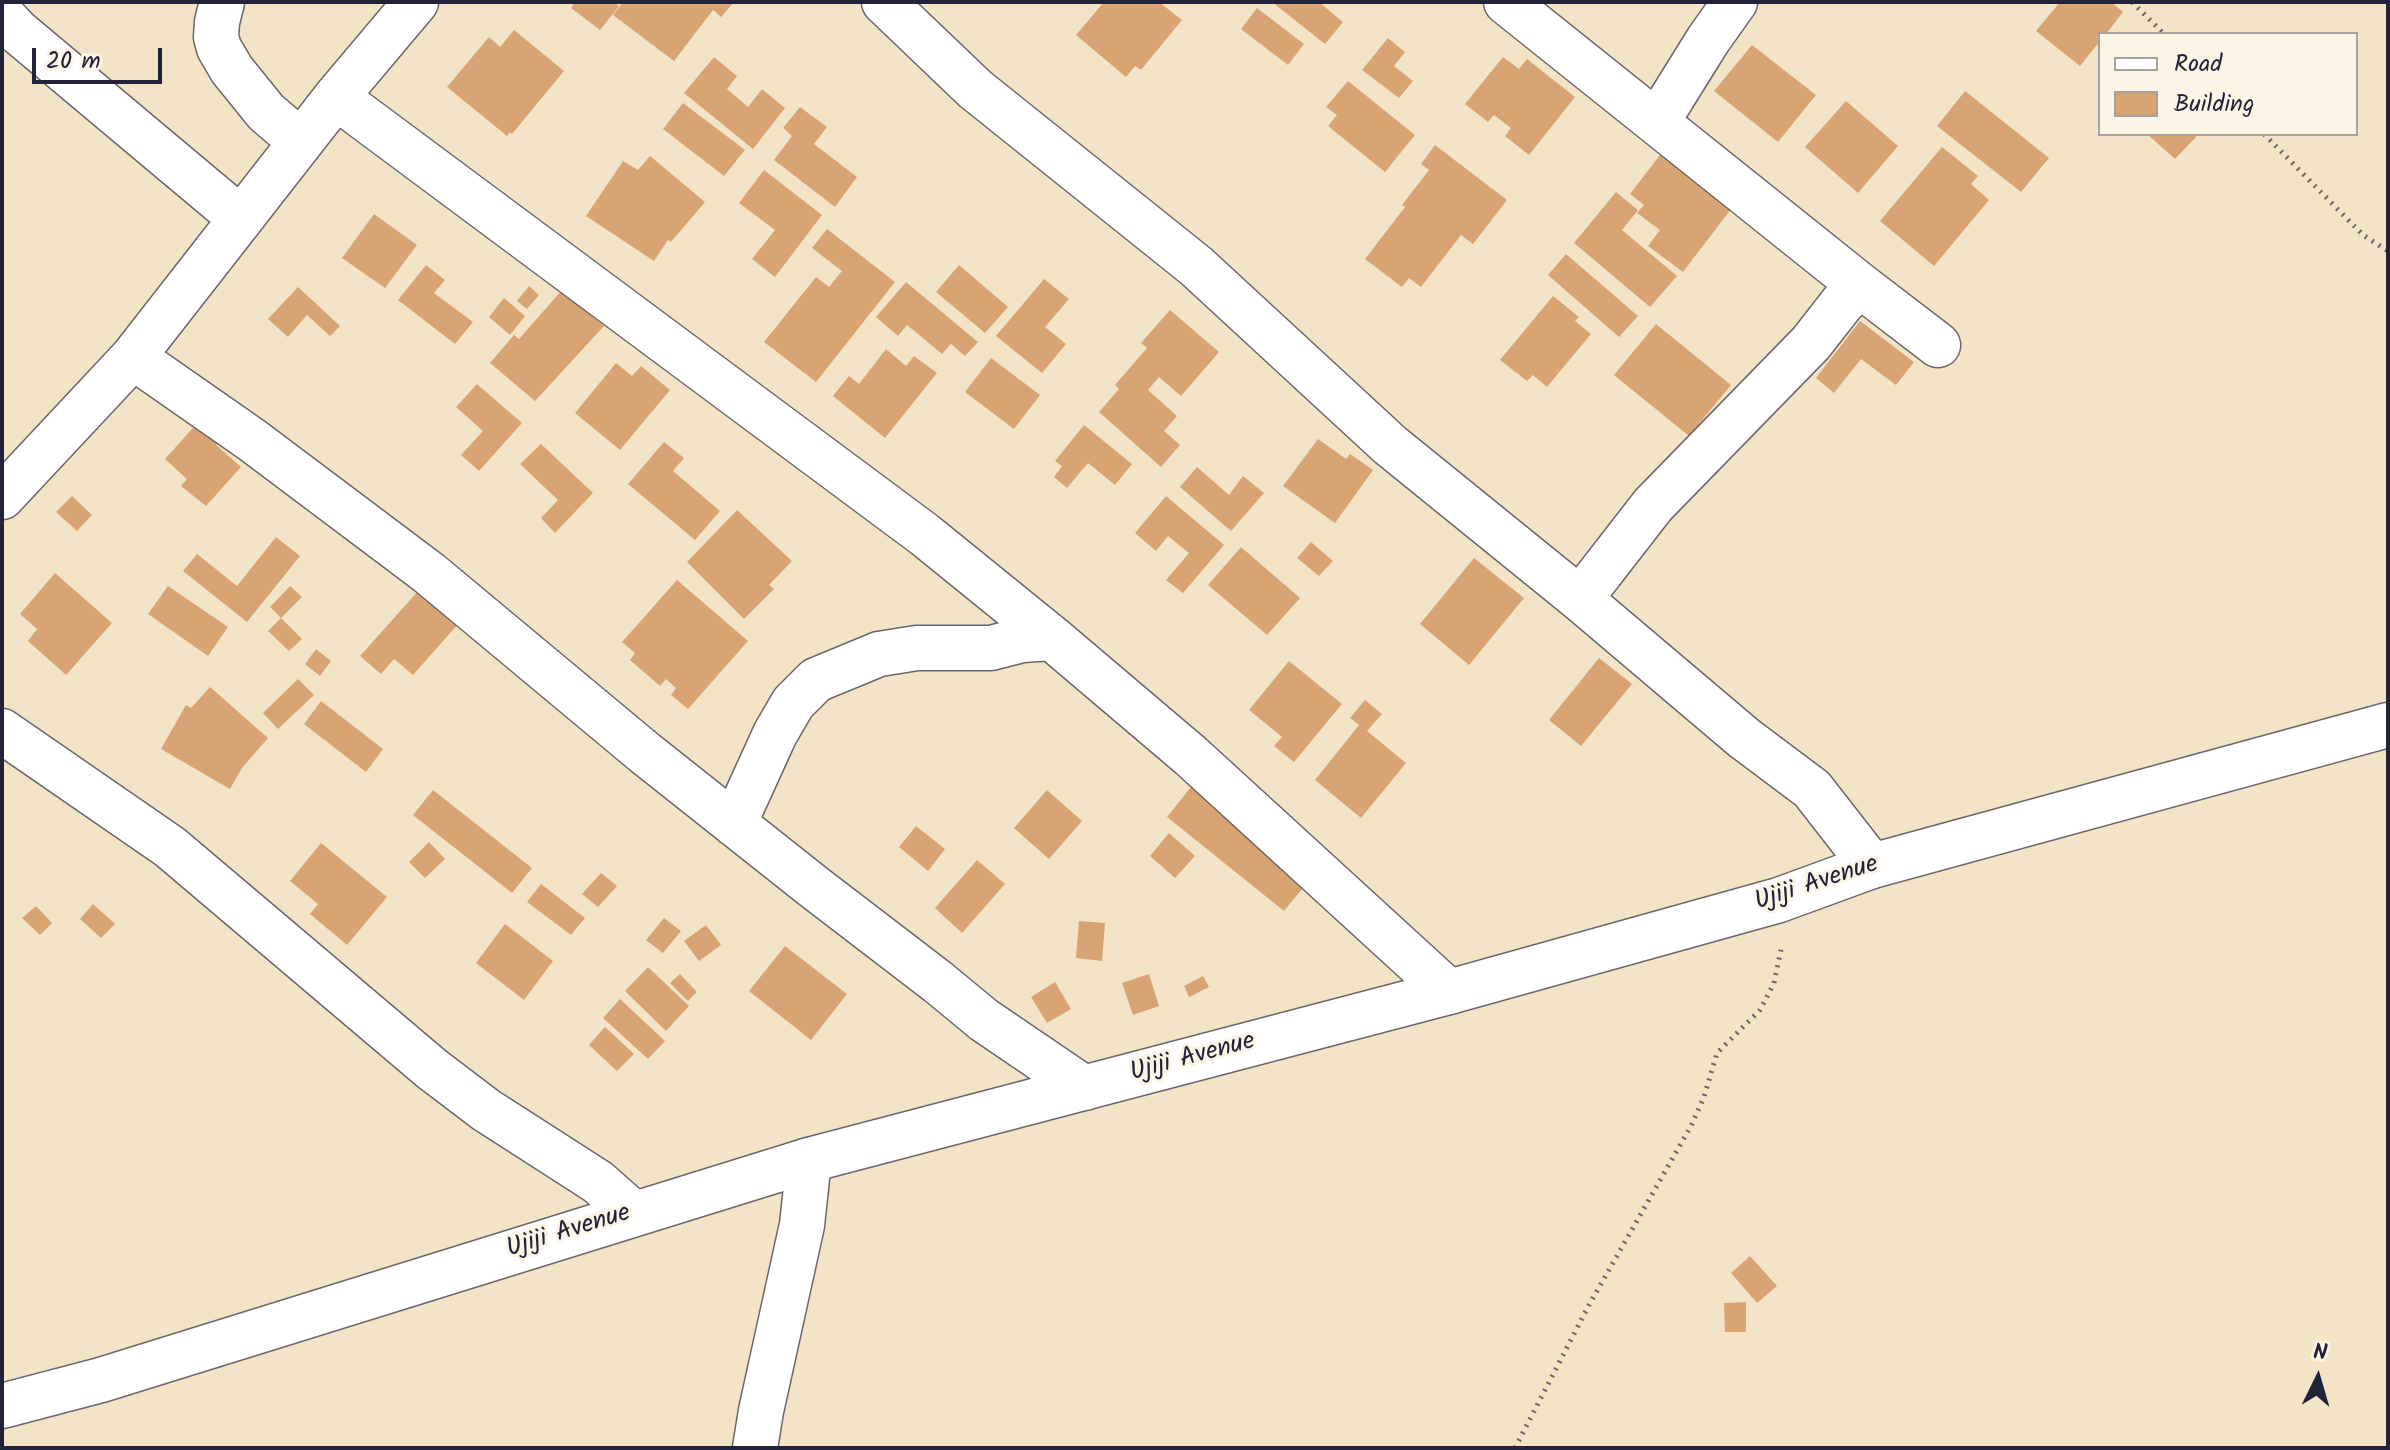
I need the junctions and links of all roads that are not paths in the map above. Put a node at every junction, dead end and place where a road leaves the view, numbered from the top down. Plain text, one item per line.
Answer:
1 (222, 2) edge
2 (416, 2) edge
3 (884, 2) edge
4 (1506, 2) edge
5 (1735, 2) edge
6 (2, 15) edge
7 (336, 97) junction
8 (1657, 122) junction
9 (301, 142) junction
10 (240, 218) junction
11 (1861, 286) junction
12 (1938, 345) dead end
13 (133, 357) junction
14 (2, 497) edge
15 (1580, 599) junction
16 (1052, 638) junction
17 (2388, 725) edge
18 (2, 731) edge
19 (734, 824) junction
20 (1872, 866) junction
21 (1449, 992) junction
22 (1084, 1088) junction
23 (809, 1160) junction
24 (633, 1213) junction
25 (2, 1406) edge
26 (755, 1448) edge

1 - 9 street
2 - 7 street
3 - 15 street
4 - 8 street
5 - 8 street
6 - 10 street
7 - 9 street
7 - 16 street
8 - 11 street
9 - 10 street
10 - 13 street
11 - 12 street
11 - 15 street
13 - 14 street
13 - 19 street
15 - 20 street
16 - 19 street
16 - 21 street
17 - 20 street, Ujiji Avenue
18 - 24 street
19 - 22 street
20 - 21 street, Ujiji Avenue
21 - 22 street, Ujiji Avenue
22 - 23 street, Ujiji Avenue
23 - 24 street, Ujiji Avenue
23 - 26 street
24 - 25 street, Ujiji Avenue

